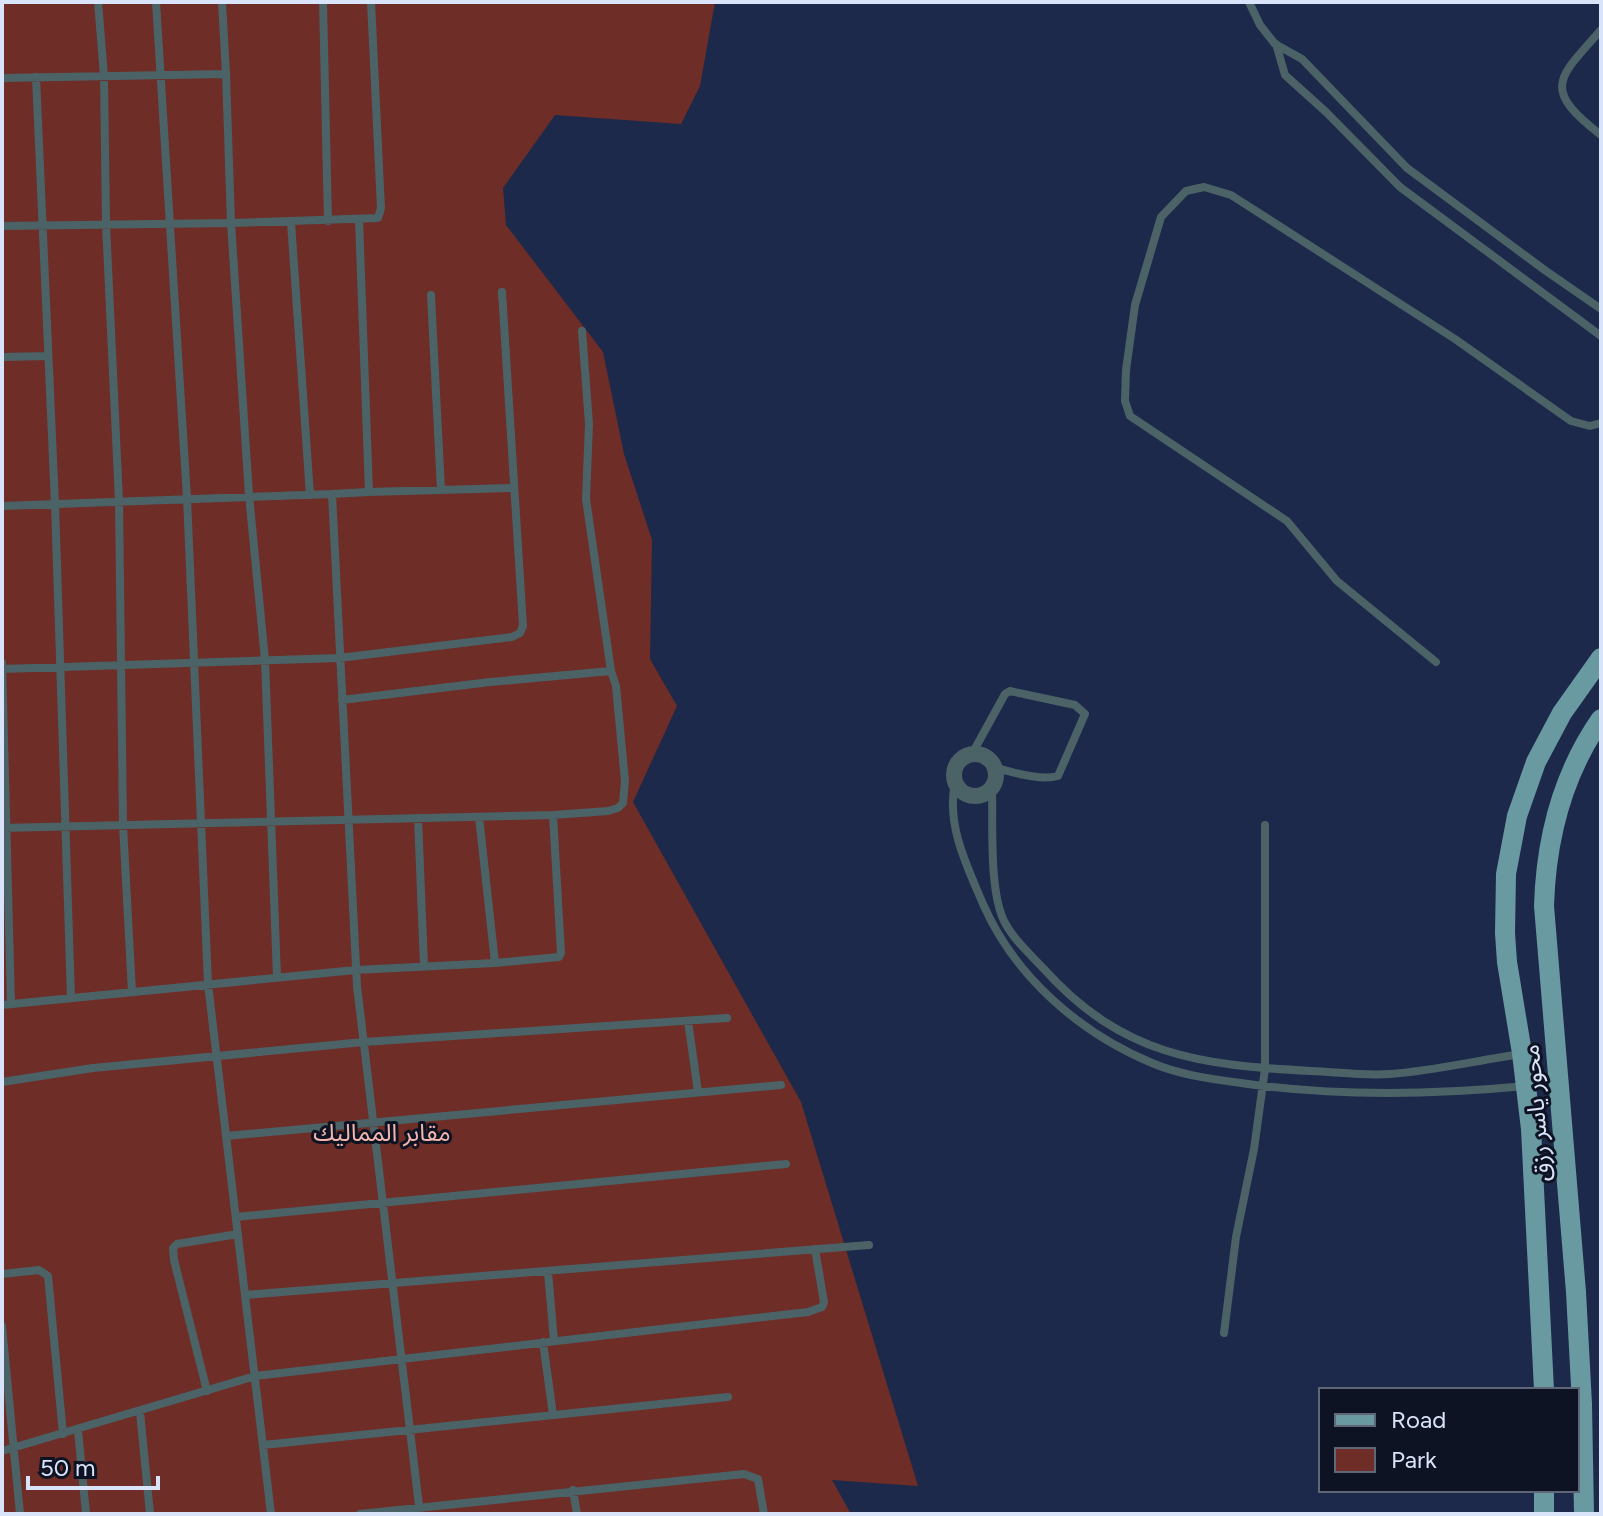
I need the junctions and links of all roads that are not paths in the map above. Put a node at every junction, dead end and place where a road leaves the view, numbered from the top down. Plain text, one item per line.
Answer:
1 (98, 2) edge
2 (156, 2) edge
3 (222, 2) edge
4 (323, 2) edge
5 (371, 2) edge
6 (1249, 2) edge
7 (1601, 30) edge
8 (1275, 44) junction
9 (226, 74) junction
10 (104, 76) junction
11 (161, 76) junction
12 (36, 77) junction
13 (2, 78) edge
14 (1601, 135) edge
15 (1388, 150) junction
16 (1374, 160) junction
17 (359, 220) junction
18 (328, 221) junction
19 (291, 222) junction
20 (231, 223) junction
21 (106, 224) junction
22 (170, 224) junction
23 (41, 225) junction
24 (2, 226) edge
25 (502, 292) dead end
26 (431, 295) dead end
27 (1601, 309) edge
28 (582, 331) dead end
29 (1601, 336) edge
30 (48, 356) junction
31 (2, 357) edge
32 (1601, 423) edge
33 (514, 488) junction
34 (441, 490) junction
35 (369, 492) junction
36 (332, 494) junction
37 (249, 495) junction
38 (310, 495) junction
39 (187, 498) junction
40 (119, 501) junction
41 (55, 504) junction
42 (2, 506) edge
43 (339, 658) junction
44 (1601, 658) edge
45 (265, 660) junction
46 (1436, 662) dead end
47 (2, 663) edge
48 (195, 663) junction
49 (121, 665) junction
50 (60, 667) junction
51 (2, 669) edge
52 (611, 671) junction
53 (342, 700) junction
54 (1601, 719) edge
55 (972, 754) junction
56 (995, 768) junction
57 (955, 783) junction
58 (992, 789) junction
59 (553, 815) junction
60 (479, 817) junction
61 (418, 818) junction
62 (348, 820) junction
63 (272, 822) junction
64 (201, 823) junction
65 (123, 825) junction
66 (1265, 825) dead end
67 (65, 827) junction
68 (4, 828) edge
69 (495, 963) junction
70 (424, 966) junction
71 (356, 970) junction
72 (277, 977) junction
73 (208, 984) junction
74 (132, 992) junction
75 (71, 998) junction
76 (6, 1004) edge
77 (727, 1018) dead end
78 (688, 1021) junction
79 (364, 1042) junction
80 (1522, 1053) junction
81 (217, 1057) junction
82 (1265, 1069) junction
83 (2, 1082) edge
84 (781, 1085) dead end
85 (1527, 1086) junction
86 (1263, 1087) junction
87 (698, 1092) junction
88 (374, 1122) junction
89 (226, 1136) junction
90 (786, 1164) dead end
91 (383, 1204) junction
92 (236, 1217) junction
93 (238, 1234) junction
94 (869, 1245) dead end
95 (815, 1249) junction
96 (548, 1272) junction
97 (2, 1274) edge
98 (393, 1284) junction
99 (245, 1295) junction
100 (2, 1326) edge
101 (1224, 1333) dead end
102 (554, 1341) junction
103 (543, 1342) junction
104 (401, 1358) junction
105 (255, 1376) junction
106 (1544, 1388) edge
107 (207, 1391) junction
108 (728, 1397) dead end
109 (140, 1412) junction
110 (553, 1415) junction
111 (78, 1430) junction
112 (410, 1431) junction
113 (63, 1434) junction
114 (263, 1445) junction
115 (15, 1447) junction
116 (2, 1451) edge
117 (573, 1490) junction
118 (1544, 1492) edge
119 (420, 1510) edge
120 (20, 1514) edge
121 (86, 1514) edge
122 (150, 1514) edge
123 (271, 1514) edge
124 (360, 1514) edge
125 (577, 1514) edge
126 (764, 1514) edge
127 (1544, 1514) edge
128 (1584, 1514) edge

1 - 10 lane
2 - 11 lane
3 - 9 lane
4 - 18 lane
5 - 17 lane
6 - 8 lane
7 - 14 lane
8 - 15 lane
8 - 16 lane
9 - 11 lane
9 - 20 lane
10 - 11 lane
10 - 12 lane
10 - 21 lane
11 - 22 lane
12 - 13 lane
12 - 23 lane
15 - 16 lane
15 - 27 lane
16 - 29 lane
17 - 18 lane
17 - 35 lane
18 - 19 lane
19 - 20 lane
19 - 38 lane
20 - 22 lane
20 - 37 lane
21 - 22 lane
21 - 23 lane
21 - 40 lane
22 - 39 lane
23 - 24 lane
23 - 30 lane
25 - 33 lane
26 - 34 lane
28 - 52 lane
30 - 31 lane
30 - 41 lane
32 - 46 lane
33 - 34 lane
33 - 43 lane
34 - 35 lane
35 - 36 lane
36 - 38 lane
36 - 43 lane
37 - 38 lane
37 - 39 lane
37 - 45 lane
39 - 40 lane
39 - 48 lane
40 - 41 lane
40 - 49 lane
41 - 42 lane
41 - 50 lane
43 - 45 lane
43 - 53 lane
44 - 80 main road, محور ياسر رزق
45 - 48 lane
45 - 63 lane
47 - 51 lane
48 - 49 lane
48 - 64 lane
49 - 50 lane
49 - 65 lane
50 - 51 lane
50 - 67 lane
51 - 68 lane
52 - 53 lane
52 - 59 lane
53 - 62 lane
54 - 128 main road, محور ياسر رزق
55 - 56 street
55 - 56 lane
55 - 57 street
56 - 58 street
57 - 58 street
57 - 86 lane
58 - 82 lane
59 - 60 lane
59 - 69 lane
60 - 61 lane
60 - 69 lane
61 - 62 lane
61 - 70 lane
62 - 63 lane
62 - 71 lane
63 - 64 lane
63 - 72 lane
64 - 65 lane
64 - 73 lane
65 - 67 lane
65 - 74 lane
66 - 82 lane
67 - 68 lane
67 - 75 lane
68 - 76 lane
69 - 70 lane
70 - 71 lane
71 - 72 lane
71 - 79 lane
72 - 73 lane
73 - 74 lane
73 - 81 lane
74 - 75 lane
75 - 76 lane
77 - 78 lane
78 - 79 lane
78 - 87 lane
79 - 81 lane
79 - 88 lane
80 - 82 lane
80 - 85 main road, محور ياسر رزق
81 - 83 lane
81 - 89 lane
82 - 86 lane
84 - 87 lane
85 - 86 lane
85 - 106 main road, محور ياسر رزق
86 - 101 lane
87 - 88 lane
88 - 89 lane
88 - 91 lane
89 - 92 lane
90 - 91 lane
91 - 92 lane
91 - 98 lane
92 - 93 lane
93 - 99 lane
93 - 107 lane
94 - 95 lane
95 - 96 lane
95 - 102 lane
96 - 98 lane
96 - 102 lane
97 - 113 lane
98 - 99 lane
98 - 104 lane
99 - 105 lane
100 - 115 lane
102 - 103 lane
103 - 104 lane
103 - 110 lane
104 - 105 lane
104 - 112 lane
105 - 107 lane
105 - 114 lane
107 - 109 lane
108 - 110 lane
109 - 111 lane
109 - 122 lane
110 - 112 lane
111 - 113 lane
111 - 121 lane
112 - 114 lane
112 - 119 lane
113 - 115 lane
114 - 123 lane
115 - 116 lane
115 - 120 lane
117 - 119 lane
117 - 125 lane
117 - 126 lane
118 - 127 main road
119 - 124 lane

